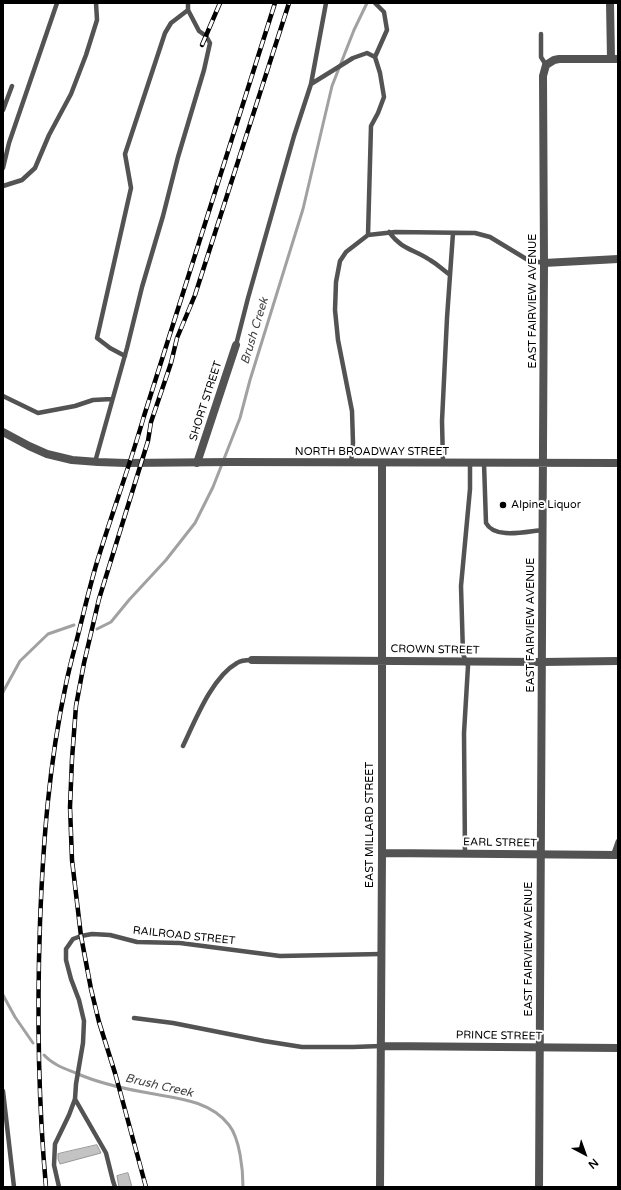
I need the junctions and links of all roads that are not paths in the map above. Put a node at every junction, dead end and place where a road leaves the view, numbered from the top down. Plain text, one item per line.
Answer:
1 (57, 3) edge
2 (96, 3) edge
3 (188, 3) edge
4 (326, 3) edge
5 (375, 3) edge
6 (610, 3) edge
7 (188, 10) junction
8 (541, 34) dead end
9 (375, 57) junction
10 (614, 59) edge
11 (546, 64) junction
12 (311, 84) junction
13 (12, 86) dead end
14 (3, 110) edge
15 (3, 168) edge
16 (3, 186) edge
17 (389, 232) junction
18 (453, 233) junction
19 (368, 235) junction
20 (618, 259) edge
21 (544, 263) junction
22 (450, 275) junction
23 (236, 345) joint
24 (125, 356) junction
25 (3, 396) edge
26 (112, 399) junction
27 (3, 432) edge
28 (95, 462) junction
29 (197, 463) junction
30 (351, 463) junction
31 (382, 463) junction
32 (443, 463) junction
33 (470, 463) junction
34 (484, 463) junction
35 (543, 463) junction
36 (618, 463) edge
37 (543, 530) junction
38 (252, 660) joint
39 (381, 660) junction
40 (466, 661) junction
41 (618, 661) edge
42 (542, 662) junction
43 (183, 746) dead end
44 (618, 841) edge
45 (382, 853) junction
46 (465, 854) junction
47 (540, 855) junction
48 (615, 855) edge
49 (381, 954) junction
50 (134, 1018) dead end
51 (381, 1046) junction
52 (540, 1048) junction
53 (618, 1048) edge
54 (3, 1091) edge
55 (75, 1099) junction
56 (14, 1187) edge
57 (59, 1187) edge
58 (115, 1187) edge
59 (380, 1187) edge
60 (539, 1187) edge

1 - 15 lane
2 - 16 lane
3 - 7 lane
4 - 12 lane
5 - 9 lane
6 - 10 street
7 - 24 lane
7 - 24 lane
8 - 11 lane
9 - 12 lane
9 - 19 lane
10 - 11 street
11 - 21 street, EAST FAIRVIEW AVENUE
12 - 23 lane
13 - 14 lane
17 - 18 lane
17 - 19 lane
17 - 22 lane
18 - 21 lane
18 - 22 lane
19 - 30 lane
20 - 21 street
21 - 35 street, EAST FAIRVIEW AVENUE
22 - 32 lane
23 - 29 street, SHORT STREET
24 - 26 lane
25 - 26 lane
26 - 28 lane
27 - 28 street, NORTH BROADWAY STREET
28 - 29 street, NORTH BROADWAY STREET
29 - 30 street, NORTH BROADWAY STREET
30 - 31 street, NORTH BROADWAY STREET
31 - 32 street, NORTH BROADWAY STREET
31 - 39 street, EAST MILLARD STREET
32 - 33 street, NORTH BROADWAY STREET
33 - 34 street, NORTH BROADWAY STREET
33 - 40 lane
34 - 35 street, NORTH BROADWAY STREET
34 - 37 lane
35 - 36 street, NORTH BROADWAY STREET
35 - 37 street, EAST FAIRVIEW AVENUE
37 - 42 street, EAST FAIRVIEW AVENUE
38 - 39 street, CROWN STREET
38 - 43 lane
39 - 40 street, CROWN STREET
39 - 45 street, EAST MILLARD STREET
40 - 42 street, CROWN STREET
40 - 46 lane
41 - 42 street, CROWN STREET
42 - 47 street, EAST FAIRVIEW AVENUE
44 - 48 lane
45 - 46 street, EARL STREET
45 - 49 street, EAST MILLARD STREET
46 - 47 street, EARL STREET
47 - 48 street, EARL STREET
47 - 52 street, EAST FAIRVIEW AVENUE
49 - 51 street, EAST MILLARD STREET
49 - 55 lane, RAILROAD STREET
50 - 51 lane
51 - 52 street, PRINCE STREET
51 - 59 street, EAST MILLARD STREET
52 - 53 street, PRINCE STREET
52 - 60 street, EAST FAIRVIEW AVENUE
54 - 56 lane
55 - 57 lane, RAILROAD STREET
55 - 58 lane

